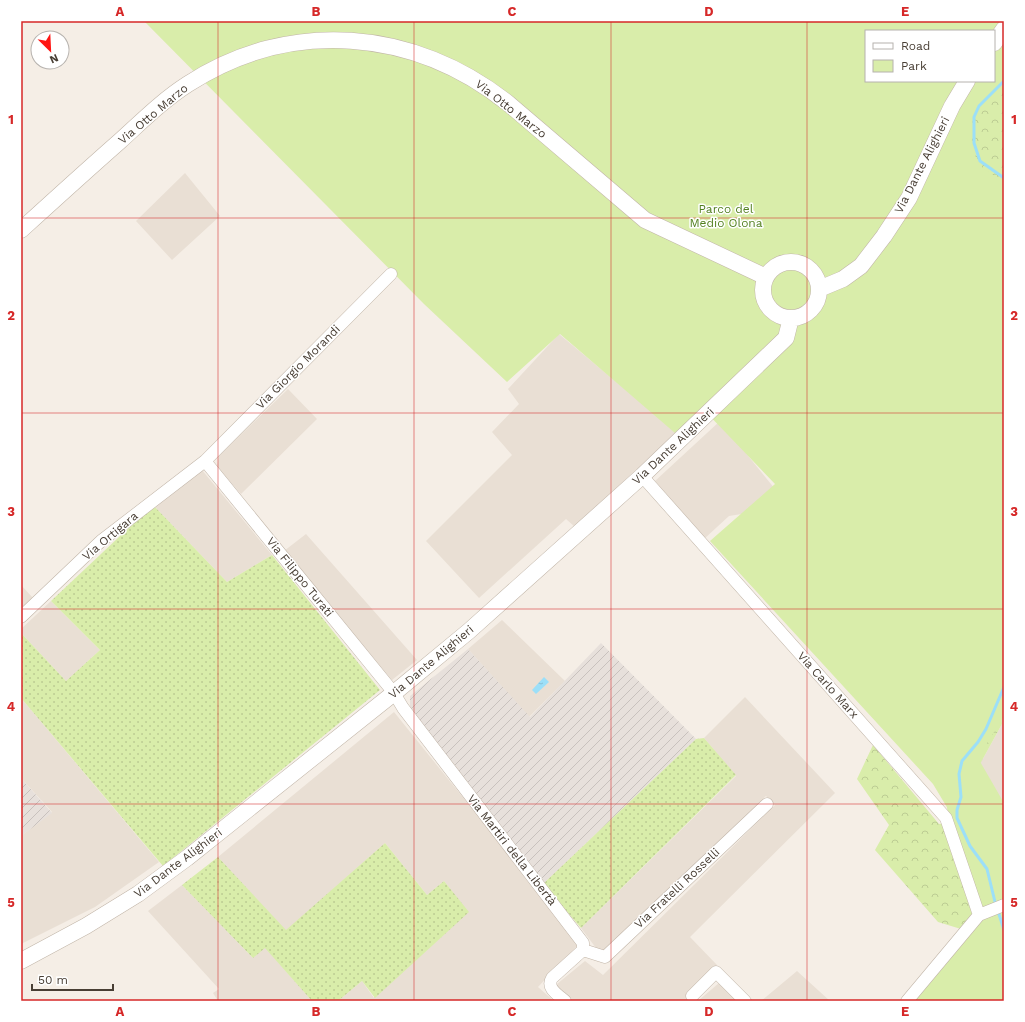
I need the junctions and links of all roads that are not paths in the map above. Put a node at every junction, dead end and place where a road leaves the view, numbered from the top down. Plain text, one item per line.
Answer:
1 (1004, 29) edge
2 (995, 42) edge
3 (966, 82) edge
4 (21, 230) edge
5 (391, 274) dead end
6 (766, 277) junction
7 (819, 289) junction
8 (791, 318) junction
9 (205, 461) junction
10 (642, 476) junction
11 (21, 617) edge
12 (394, 693) junction
13 (766, 804) dead end
14 (1004, 905) edge
15 (979, 915) junction
16 (583, 950) junction
17 (23, 958) edge
18 (692, 996) dead end
19 (565, 1001) edge
20 (745, 1001) edge
21 (907, 1001) edge

1 - 2 street
3 - 7 street, Via Dante Alighieri
4 - 6 street, Via Otto Marzo
5 - 9 street, Via Giorgio Morandi
6 - 7 street
6 - 8 street
7 - 8 street
8 - 10 street, Via Dante Alighieri
9 - 11 street, Via Ortigara
9 - 12 street, Via Filippo Turati
10 - 12 street, Via Dante Alighieri
10 - 15 street, Via Carlo Marx
12 - 16 street, Via Martiri della Libertà
12 - 17 street, Via Dante Alighieri
13 - 16 street, Via Fratelli Rosselli
14 - 15 street
15 - 21 street
16 - 19 street
18 - 20 street

